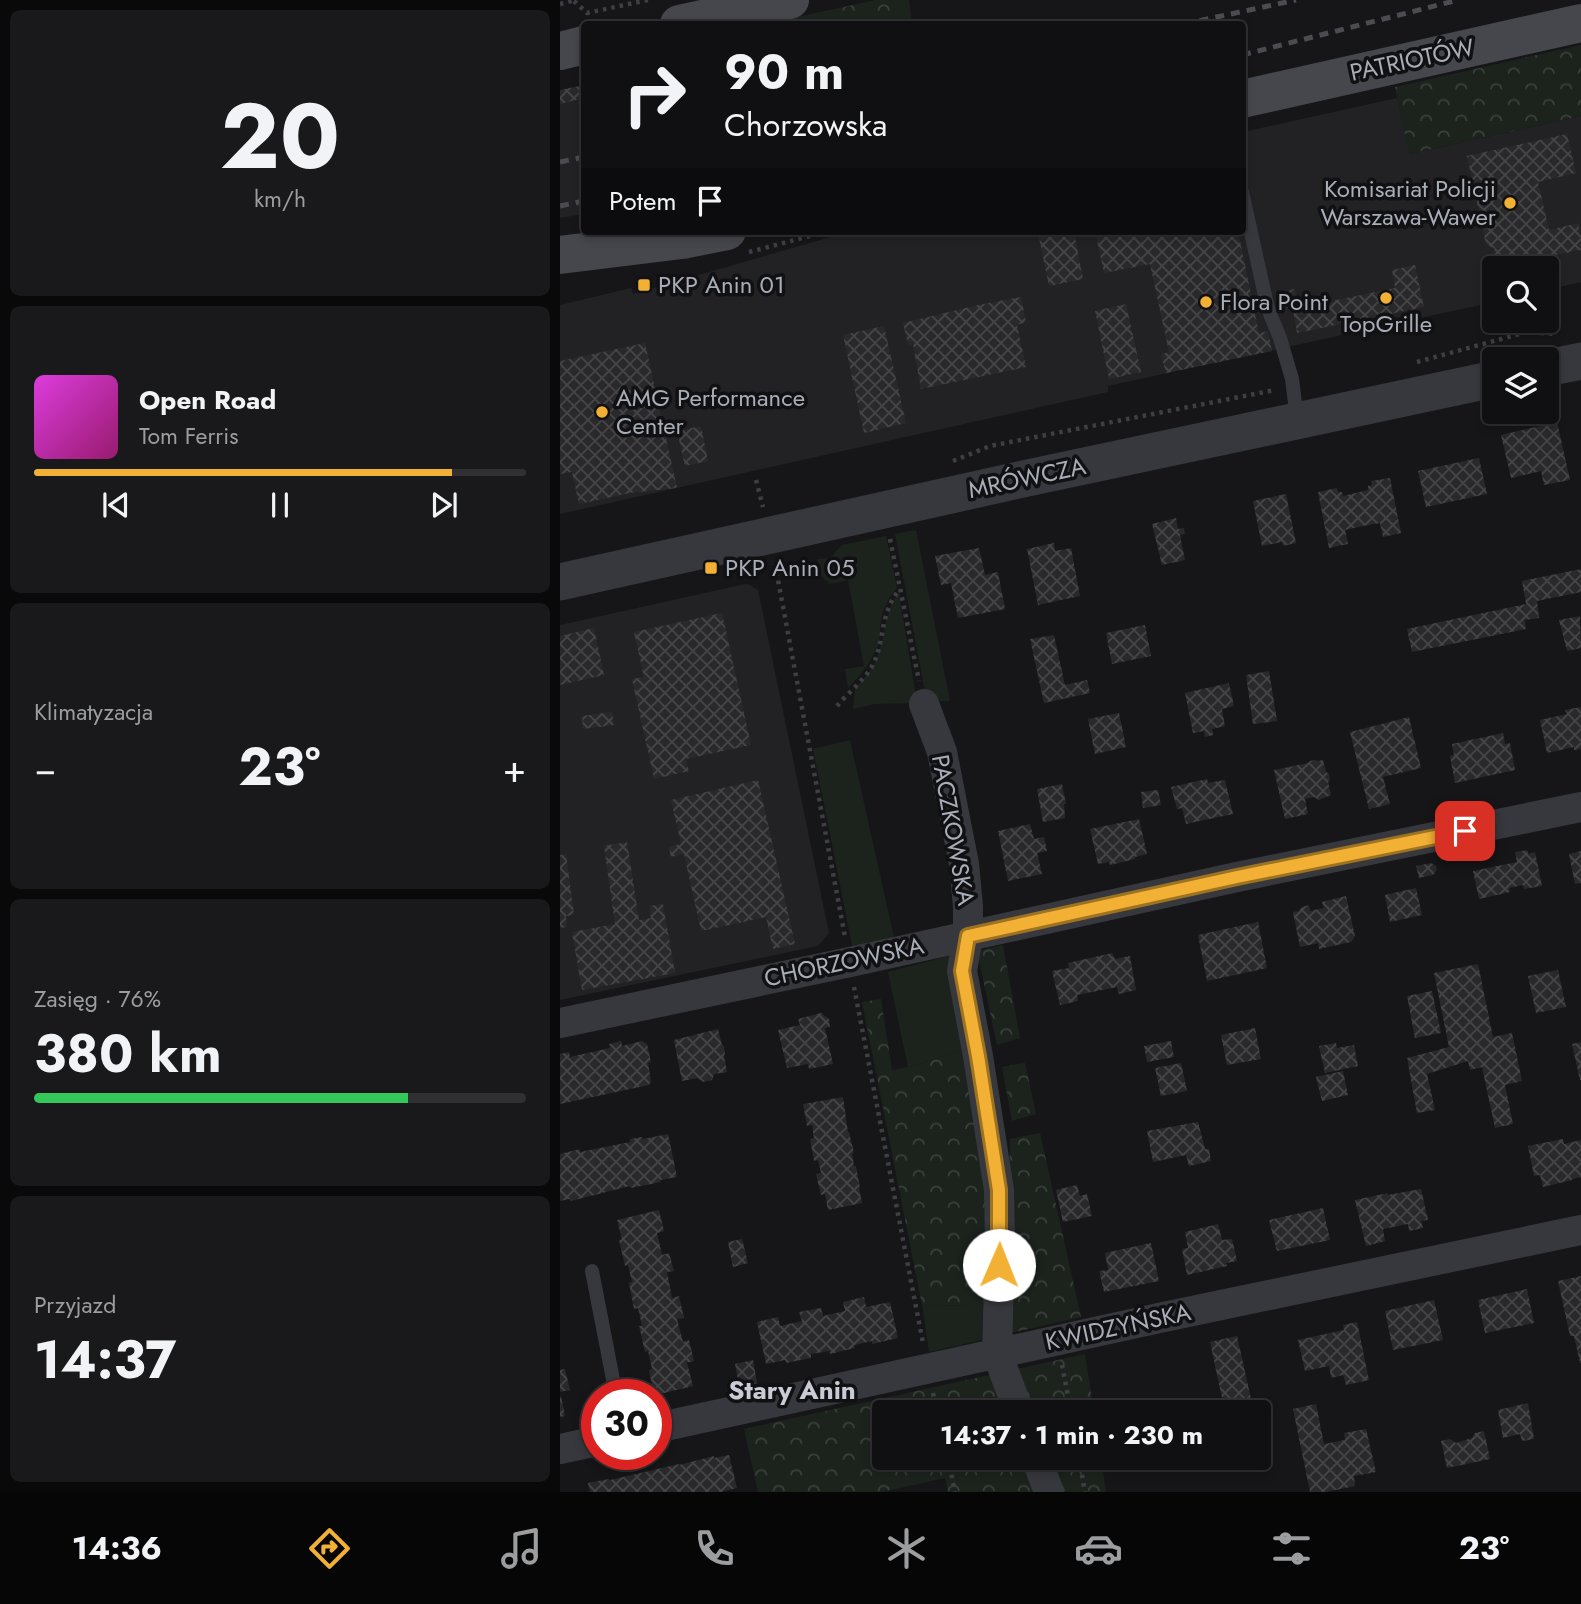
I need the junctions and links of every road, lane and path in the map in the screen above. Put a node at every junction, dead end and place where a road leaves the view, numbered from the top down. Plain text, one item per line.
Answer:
1 (576, 0) edge
2 (648, 0) edge
3 (790, 0) edge
4 (560, 4) edge
5 (693, 21) edge
6 (1581, 23) edge
7 (581, 46) edge
8 (560, 51) edge
9 (1246, 98) edge
10 (1246, 210) edge
11 (794, 235) edge
12 (682, 240) junction
13 (734, 242) edge
14 (560, 255) edge
15 (560, 277) edge
16 (1581, 361) edge
17 (1559, 366) edge
18 (1482, 382) edge
19 (1297, 421) junction
20 (756, 480) dead end
21 (765, 514) dead end
22 (888, 531) dead end
23 (560, 582) edge
24 (900, 589) junction
25 (924, 704) joint
26 (836, 706) dead end
27 (1581, 807) edge
28 (968, 936) junction
29 (560, 1023) edge
30 (1581, 1230) edge
31 (592, 1271) dead end
32 (1058, 1340) junction
33 (997, 1353) junction
34 (613, 1379) edge
35 (1015, 1400) edge
36 (1069, 1400) edge
37 (672, 1424) edge
38 (581, 1444) edge
39 (560, 1448) edge
40 (950, 1470) edge
41 (1041, 1470) edge
42 (1081, 1470) edge
43 (955, 1492) edge
44 (1049, 1492) edge
45 (1085, 1492) edge

1 - 2 path
1 - 4 path
3 - 5 main road
6 - 9 main road, PATRIOTÓW
7 - 8 main road
10 - 19 lane
11 - 13 path
12 - 13 main road
12 - 14 main road
12 - 15 main road
16 - 17 street
18 - 19 street, MRÓWCZA
19 - 23 street, MRÓWCZA
20 - 21 path
22 - 24 path
24 - 25 path
24 - 26 path
25 - 28 street, PACZKOWSKA
27 - 28 street, CHORZOWSKA
28 - 29 street, CHORZOWSKA
28 - 33 street, PACZKOWSKA
30 - 32 street, KWIDZYŃSKA
31 - 34 lane
32 - 33 street, KWIDZYŃSKA
32 - 36 path
33 - 35 street, PACZKOWSKA
33 - 37 street, KWIDZYŃSKA
38 - 39 street
40 - 43 path
41 - 44 street
42 - 45 path

